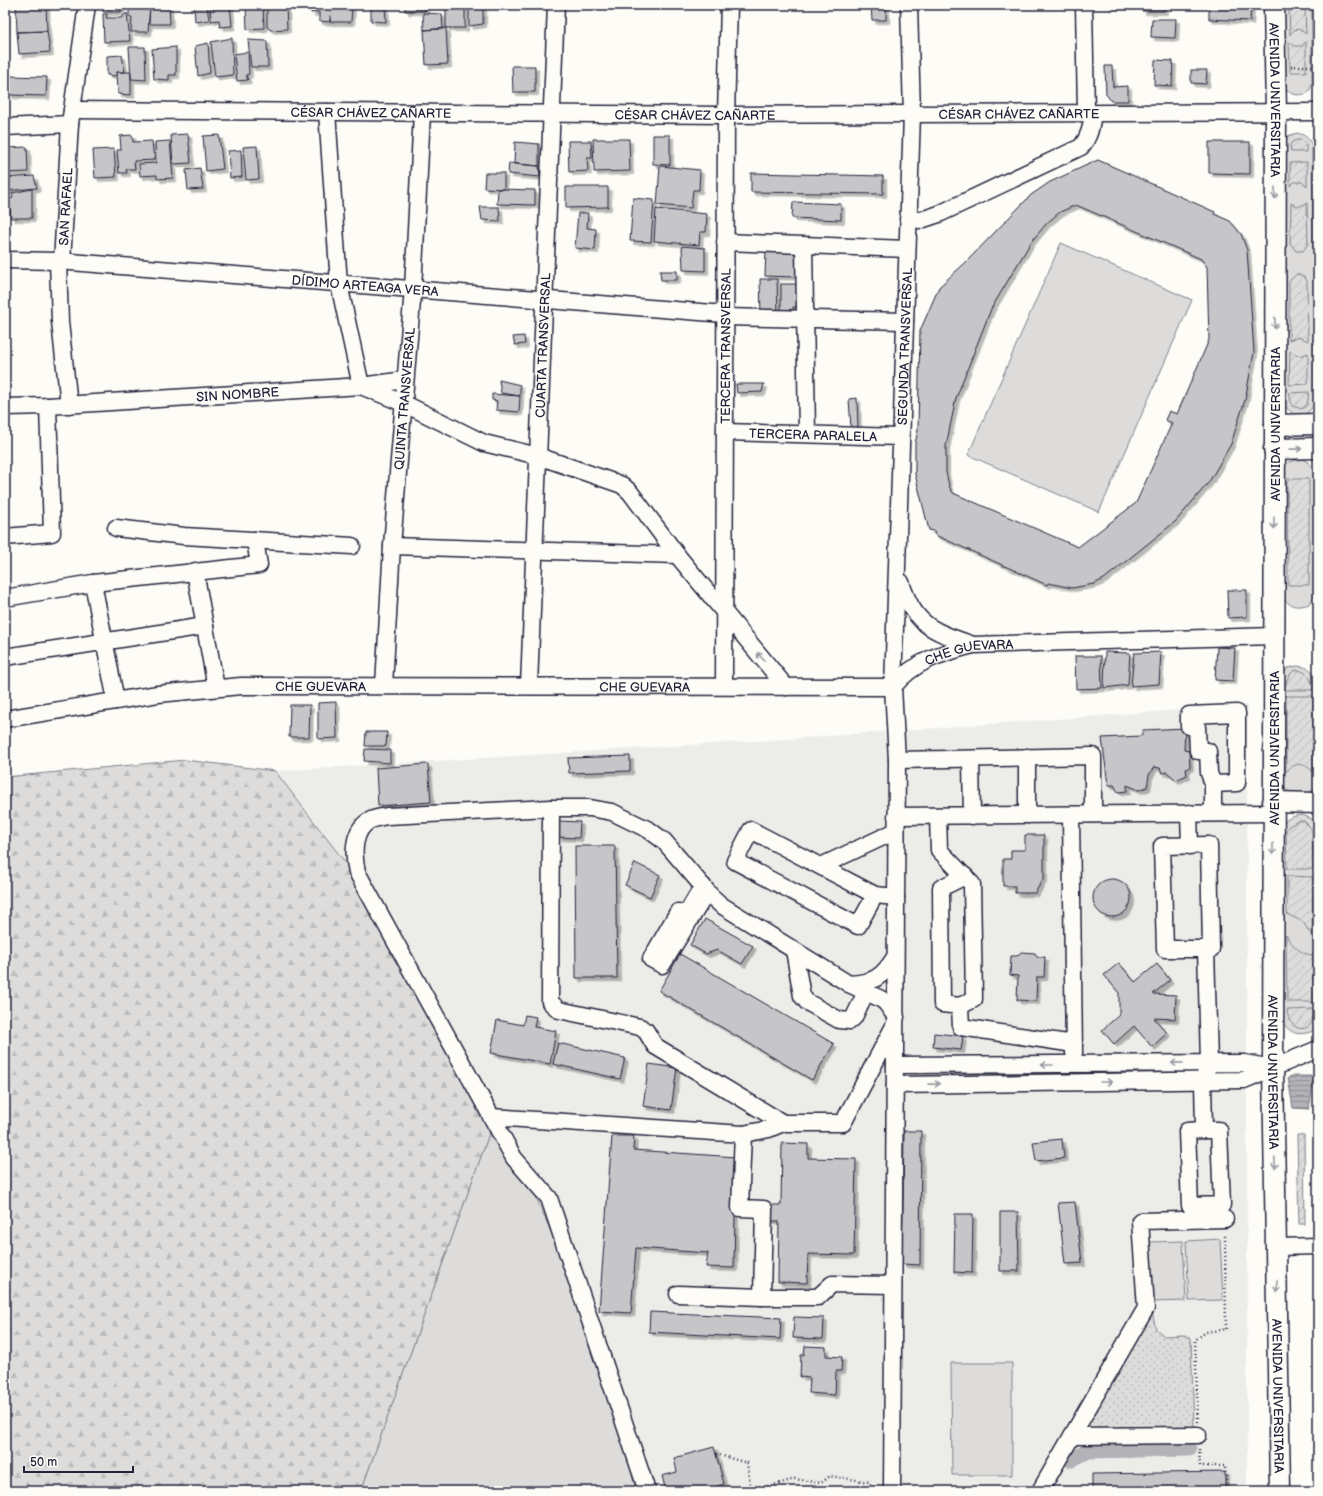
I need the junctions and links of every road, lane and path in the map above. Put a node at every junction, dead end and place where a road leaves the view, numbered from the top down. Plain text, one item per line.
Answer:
1 (87, 5) edge
2 (556, 5) edge
3 (729, 5) edge
4 (909, 5) edge
5 (1084, 5) edge
6 (1274, 5) edge
7 (1275, 66) junction
8 (1318, 66) edge
9 (327, 112) junction
10 (1276, 112) junction
11 (1318, 112) edge
12 (422, 113) junction
13 (1089, 113) junction
14 (552, 114) junction
15 (912, 114) junction
16 (726, 115) junction
17 (71, 117) junction
18 (5, 127) edge
19 (908, 219) junction
20 (725, 242) junction
21 (804, 246) junction
22 (907, 249) junction
23 (5, 260) edge
24 (60, 261) junction
25 (339, 284) junction
26 (413, 289) junction
27 (544, 300) junction
28 (725, 315) junction
29 (804, 319) junction
30 (905, 321) junction
31 (405, 380) junction
32 (361, 386) junction
33 (69, 404) junction
34 (403, 404) junction
35 (5, 406) edge
36 (48, 406) junction
37 (1318, 424) edge
38 (1275, 425) junction
39 (725, 432) junction
40 (807, 433) junction
41 (901, 437) junction
42 (1318, 448) edge
43 (1274, 449) junction
44 (538, 456) junction
45 (116, 528) dead end
46 (5, 537) edge
47 (255, 540) junction
48 (352, 546) dead end
49 (392, 546) junction
50 (534, 549) junction
51 (677, 555) junction
52 (898, 569) junction
53 (195, 571) junction
54 (93, 584) junction
55 (5, 598) edge
56 (724, 613) junction
57 (205, 626) junction
58 (1274, 636) junction
59 (105, 642) junction
60 (973, 645) junction
61 (5, 657) edge
62 (384, 685) junction
63 (529, 686) junction
64 (724, 686) junction
65 (786, 687) junction
66 (893, 687) junction
67 (216, 688) junction
68 (116, 700) junction
69 (5, 719) edge
70 (1027, 757) junction
71 (970, 759) junction
72 (897, 760) junction
73 (1213, 784) junction
74 (1318, 803) edge
75 (1273, 807) junction
76 (551, 808) junction
77 (1213, 813) junction
78 (1093, 814) junction
79 (1189, 814) junction
80 (1027, 815) junction
81 (1071, 815) junction
82 (938, 816) junction
83 (972, 816) junction
84 (896, 824) junction
85 (1190, 846) junction
86 (820, 866) junction
87 (965, 876) junction
88 (875, 895) junction
89 (896, 896) junction
90 (1206, 948) junction
91 (794, 950) junction
92 (895, 958) junction
93 (849, 984) junction
94 (866, 992) junction
95 (960, 1006) junction
96 (895, 1020) junction
97 (1074, 1044) junction
98 (1318, 1050) edge
99 (1209, 1063) junction
100 (895, 1065) junction
101 (1074, 1065) junction
102 (1273, 1068) junction
103 (1203, 1081) junction
104 (1074, 1082) junction
105 (895, 1085) junction
106 (491, 1117) junction
107 (783, 1123) junction
108 (1204, 1130) junction
109 (743, 1134) junction
110 (1225, 1219) joint
111 (1318, 1246) edge
112 (1277, 1247) junction
113 (893, 1285) junction
114 (678, 1294) dead end
115 (762, 1297) junction
116 (1198, 1435) junction
117 (1072, 1436) junction
118 (716, 1454) dead end
119 (648, 1491) edge
120 (752, 1491) edge
121 (872, 1491) edge
122 (892, 1491) edge
123 (1040, 1491) edge
124 (1227, 1491) edge
125 (1280, 1491) edge

1 - 17 street, SAN RAFAEL
2 - 14 street, CUARTA TRANSVERSAL
3 - 16 street, TERCERA TRANSVERSAL
4 - 15 street, SEGUNDA TRANSVERSAL
5 - 13 street
6 - 7 main road, AVENIDA UNIVERSITARIA
7 - 8 path
7 - 10 main road, AVENIDA UNIVERSITARIA
9 - 12 street, CÉSAR CHÁVEZ CAÑARTE
9 - 17 street, CÉSAR CHÁVEZ CAÑARTE
9 - 25 street
10 - 11 street, CÉSAR CHÁVEZ CAÑARTE
10 - 13 street, CÉSAR CHÁVEZ CAÑARTE
10 -> 38 main road, AVENIDA UNIVERSITARIA
12 - 14 street, CÉSAR CHÁVEZ CAÑARTE
12 - 26 street, QUINTA TRANSVERSAL
13 - 15 street, CÉSAR CHÁVEZ CAÑARTE
13 - 19 street
14 - 16 street, CÉSAR CHÁVEZ CAÑARTE
14 - 27 street, CUARTA TRANSVERSAL
15 - 16 street, CÉSAR CHÁVEZ CAÑARTE
15 - 19 street, SEGUNDA TRANSVERSAL
16 - 20 street, TERCERA TRANSVERSAL
17 - 18 street, CÉSAR CHÁVEZ CAÑARTE
17 - 24 street, SAN RAFAEL
19 - 22 street, SEGUNDA TRANSVERSAL
20 - 21 street
20 - 28 street, TERCERA TRANSVERSAL
21 - 22 street
21 - 29 street
22 - 30 street, SEGUNDA TRANSVERSAL
23 - 24 street, DÍDIMO ARTEAGA VERA
24 - 25 street, DÍDIMO ARTEAGA VERA
24 - 33 street, SAN RAFAEL
25 - 26 street, DÍDIMO ARTEAGA VERA
25 - 32 street
26 - 27 street, DÍDIMO ARTEAGA VERA
26 - 31 street, QUINTA TRANSVERSAL
27 - 28 street, DÍDIMO ARTEAGA VERA
27 - 44 street, CUARTA TRANSVERSAL
28 - 29 street, DÍDIMO ARTEAGA VERA
28 - 39 street, TERCERA TRANSVERSAL
29 - 30 street, DÍDIMO ARTEAGA VERA
29 - 40 street
30 - 41 street, SEGUNDA TRANSVERSAL
31 - 32 street, SIN NOMBRE
31 - 34 street, QUINTA TRANSVERSAL
32 - 33 street, SIN NOMBRE
32 - 34 street
33 - 36 street, SIN NOMBRE
34 - 44 street
34 - 49 street, QUINTA TRANSVERSAL
35 - 36 street, SIN NOMBRE
36 - 46 street
37 - 38 main road
38 - 43 main road, AVENIDA UNIVERSITARIA
39 - 40 street, TERCERA PARALELA
39 - 56 street, TERCERA TRANSVERSAL
40 - 41 street, TERCERA PARALELA
41 - 52 street, SEGUNDA TRANSVERSAL
43 -> 42 main road
43 -> 58 main road, AVENIDA UNIVERSITARIA
44 - 50 street, CUARTA TRANSVERSAL
44 - 51 street
45 - 47 street
47 - 48 street
47 - 53 street
49 - 50 street
49 - 62 street, QUINTA TRANSVERSAL
50 - 51 street
50 - 63 street, CUARTA TRANSVERSAL
51 - 56 street
52 - 60 street
52 - 66 street, SEGUNDA TRANSVERSAL
53 - 54 street
53 - 57 street
54 - 55 street
54 - 59 street
56 - 64 street, TERCERA TRANSVERSAL
65 -> 56 street
57 - 59 street
57 - 67 street
58 - 60 street, CHE GUEVARA
58 - 75 main road, AVENIDA UNIVERSITARIA
59 - 61 street
59 - 68 street
60 - 66 street, CHE GUEVARA
62 - 63 street, CHE GUEVARA
62 - 67 street, CHE GUEVARA
63 - 64 street, CHE GUEVARA
64 - 65 street, CHE GUEVARA
65 - 66 street, CHE GUEVARA
66 - 72 street
67 - 68 street, CHE GUEVARA
68 - 69 street, CHE GUEVARA
70 - 71 street
70 - 78 street
70 - 80 street
71 - 72 street
71 - 83 street
72 - 84 street
73 - 73 street
73 - 77 street
74 - 75 main road
75 - 77 street
75 -> 102 main road, AVENIDA UNIVERSITARIA
76 - 91 street
76 - 106 street
76 - 107 street
77 - 79 street
78 - 79 street
78 - 81 street
79 - 85 street
80 - 81 street
80 - 83 street
81 - 97 street
82 - 83 street
82 - 84 street
82 - 87 street
84 - 86 street
84 - 89 street
85 - 90 street
85 - 90 street
86 - 88 street
86 - 88 street
87 - 95 street
87 - 95 street
88 - 89 street
89 - 92 street
90 - 99 street
91 - 93 street
91 - 94 street
92 - 93 street
92 - 96 street
93 - 94 street
94 - 96 street
95 - 97 street
96 - 100 street
96 - 107 street
97 - 101 street
98 - 102 street
99 -> 101 street
99 - 102 street
99 - 103 street
101 -> 100 street
100 - 105 street
101 - 104 street
102 - 103 street
102 -> 112 main road, AVENIDA UNIVERSITARIA
104 -> 103 street
103 - 108 street
105 -> 104 street
105 - 113 street
106 - 109 street
106 - 119 street
107 - 109 street
108 - 108 street
109 - 115 street
110 - 116 path
110 - 117 street
111 - 112 street
112 -> 125 main road, AVENIDA UNIVERSITARIA
113 - 115 street
113 - 122 street
114 - 115 street
116 - 117 street
116 - 124 path
117 - 123 street
118 - 120 path
120 - 121 path

